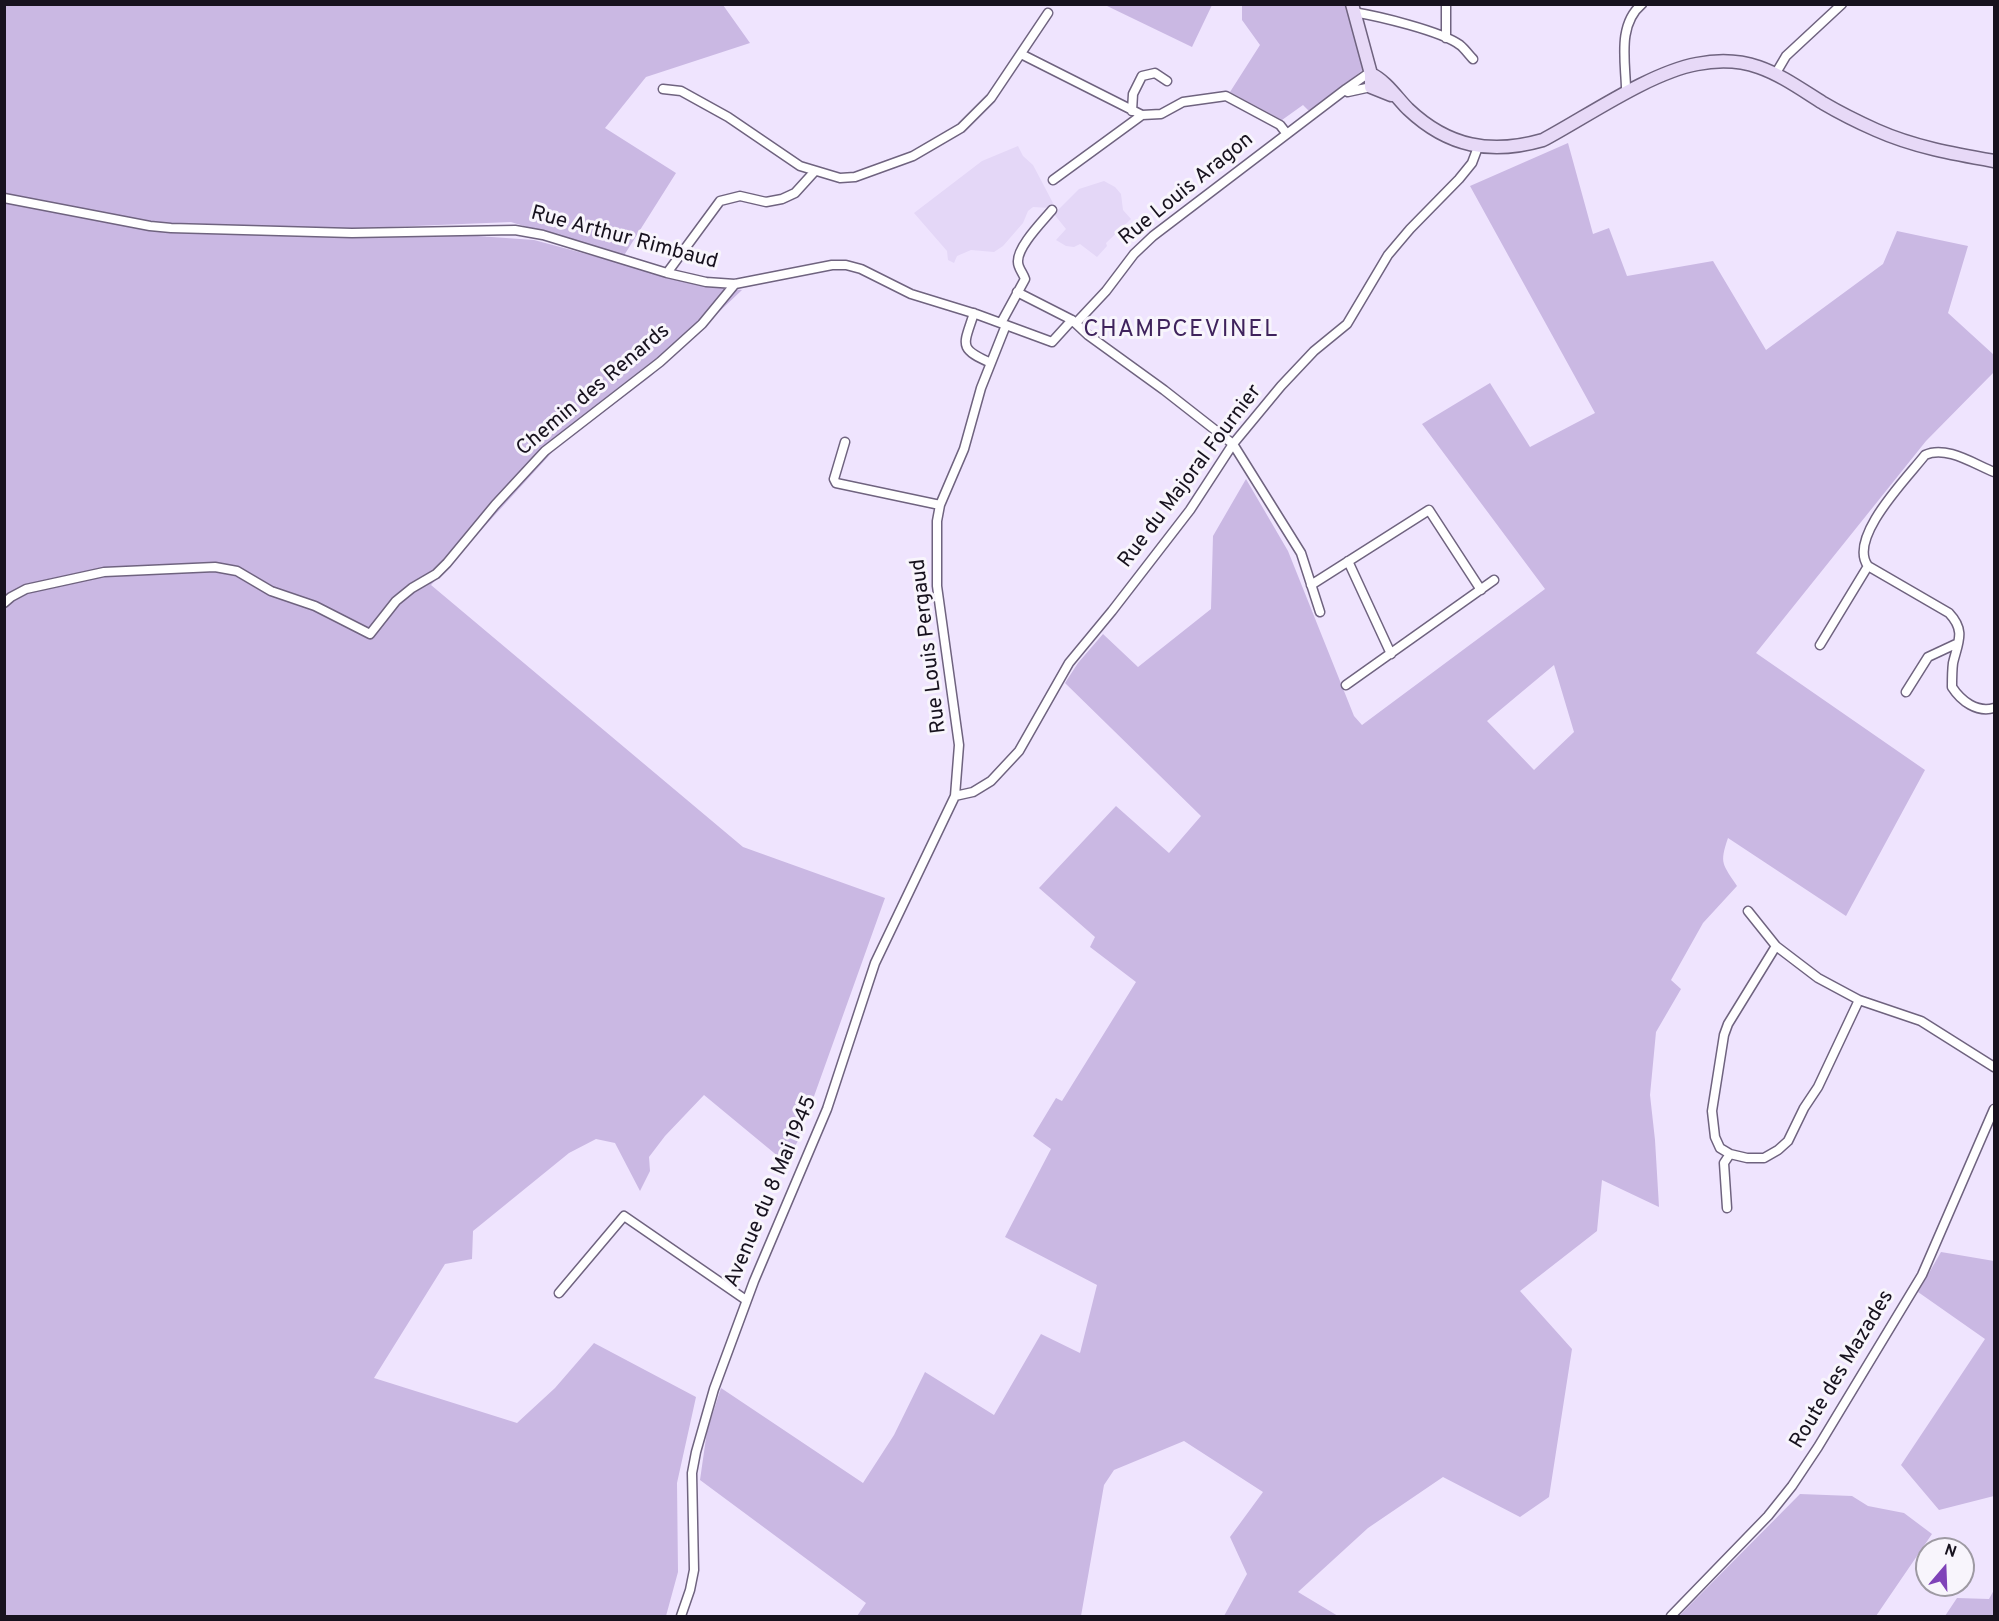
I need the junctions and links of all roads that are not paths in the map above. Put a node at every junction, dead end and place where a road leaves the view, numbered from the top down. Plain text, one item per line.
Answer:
1 (1446, 4) edge
2 (1642, 4) edge
3 (1842, 4) edge
4 (1353, 8) edge
5 (1048, 13) dead end
6 (1446, 38) junction
7 (1021, 54) junction
8 (1473, 59) dead end
9 (1776, 73) junction
10 (1167, 81) dead end
11 (1371, 81) junction
12 (663, 89) dead end
13 (1628, 93) junction
14 (1132, 111) junction
15 (1142, 115) junction
16 (1287, 134) junction
17 (1478, 147) junction
18 (1995, 161) edge
19 (815, 171) junction
20 (1053, 180) dead end
21 (4, 198) edge
22 (1052, 210) dead end
23 (667, 273) junction
24 (735, 284) junction
25 (1017, 292) junction
26 (974, 313) junction
27 (1074, 321) junction
28 (1004, 324) junction
29 (991, 363) junction
30 (844, 442) dead end
31 (1233, 444) junction
32 (1995, 472) edge
33 (940, 505) junction
34 (1348, 561) junction
35 (1868, 566) junction
36 (1494, 580) dead end
37 (1311, 585) junction
38 (1481, 590) junction
39 (4, 603) edge
40 (1320, 612) dead end
41 (1958, 643) junction
42 (1820, 645) dead end
43 (1391, 654) junction
44 (1346, 685) dead end
45 (1906, 692) dead end
46 (1995, 708) edge
47 (955, 796) junction
48 (1748, 911) dead end
49 (1776, 946) junction
50 (1859, 1000) junction
51 (1995, 1067) edge
52 (1995, 1109) edge
53 (1730, 1154) junction
54 (1727, 1208) dead end
55 (559, 1293) dead end
56 (746, 1300) junction
57 (681, 1617) edge
58 (1671, 1617) edge

1 - 6 street
2 - 13 street
3 - 9 street
4 - 6 street
4 - 11 main road
5 - 7 street
6 - 8 street
7 - 14 street
7 - 19 street
9 - 13 main road
9 - 18 main road
10 - 14 street
11 - 16 street, Rue Louis Aragon
11 - 17 main road
12 - 19 street
13 - 17 main road
14 - 15 street
15 - 16 street
15 - 20 street
16 - 27 street, Rue Louis Aragon
17 - 31 street, Rue du Majoral Fournier
19 - 23 street
21 - 23 street, Rue Arthur Rimbaud
22 - 25 street
23 - 24 street, Rue Arthur Rimbaud
24 - 26 street, Rue Arthur Rimbaud
24 - 39 street, Chemin des Renards
25 - 27 street
25 - 28 street, Rue Louis Pergaud
26 - 28 street, Rue Arthur Rimbaud
26 - 29 street
27 - 28 street, Rue Arthur Rimbaud
27 - 31 street
28 - 29 street, Rue Louis Pergaud
29 - 33 street, Rue Louis Pergaud
30 - 33 street
31 - 37 street
31 - 47 street, Rue du Majoral Fournier
32 - 35 street
33 - 47 street, Rue Louis Pergaud
34 - 37 street
34 - 38 street
34 - 43 street
35 - 41 street
35 - 42 street
36 - 38 street
37 - 40 street
38 - 43 street
41 - 45 street
41 - 46 street
43 - 44 street
47 - 56 street, Avenue du 8 Mai 1945
48 - 49 street
49 - 50 street
49 - 53 street
50 - 51 street
50 - 53 street
52 - 58 street, Route des Mazades
53 - 54 street
55 - 56 street
56 - 57 street, Avenue du 8 Mai 1945

